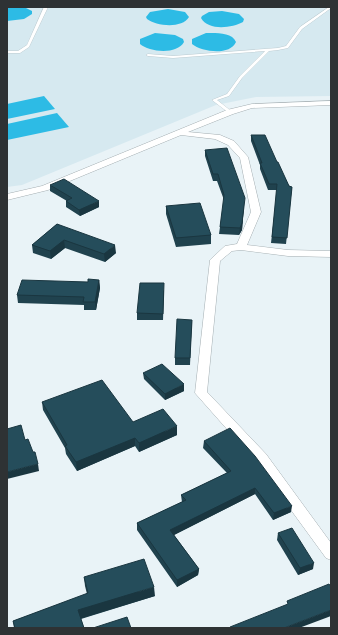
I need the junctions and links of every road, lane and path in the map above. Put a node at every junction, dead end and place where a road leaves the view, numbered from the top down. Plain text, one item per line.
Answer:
1 (46, 7) edge
2 (331, 7) edge
3 (267, 51) junction
4 (7, 52) edge
5 (148, 55) dead end
6 (331, 103) edge
7 (230, 112) junction
8 (179, 134) junction
9 (7, 197) edge
10 (241, 246) junction
11 (331, 254) edge
12 (331, 554) edge

1 - 4 lane
2 - 3 lane
3 - 5 lane
3 - 7 lane
6 - 7 street
7 - 8 street
8 - 9 street
8 - 10 street
10 - 11 street
10 - 12 street

